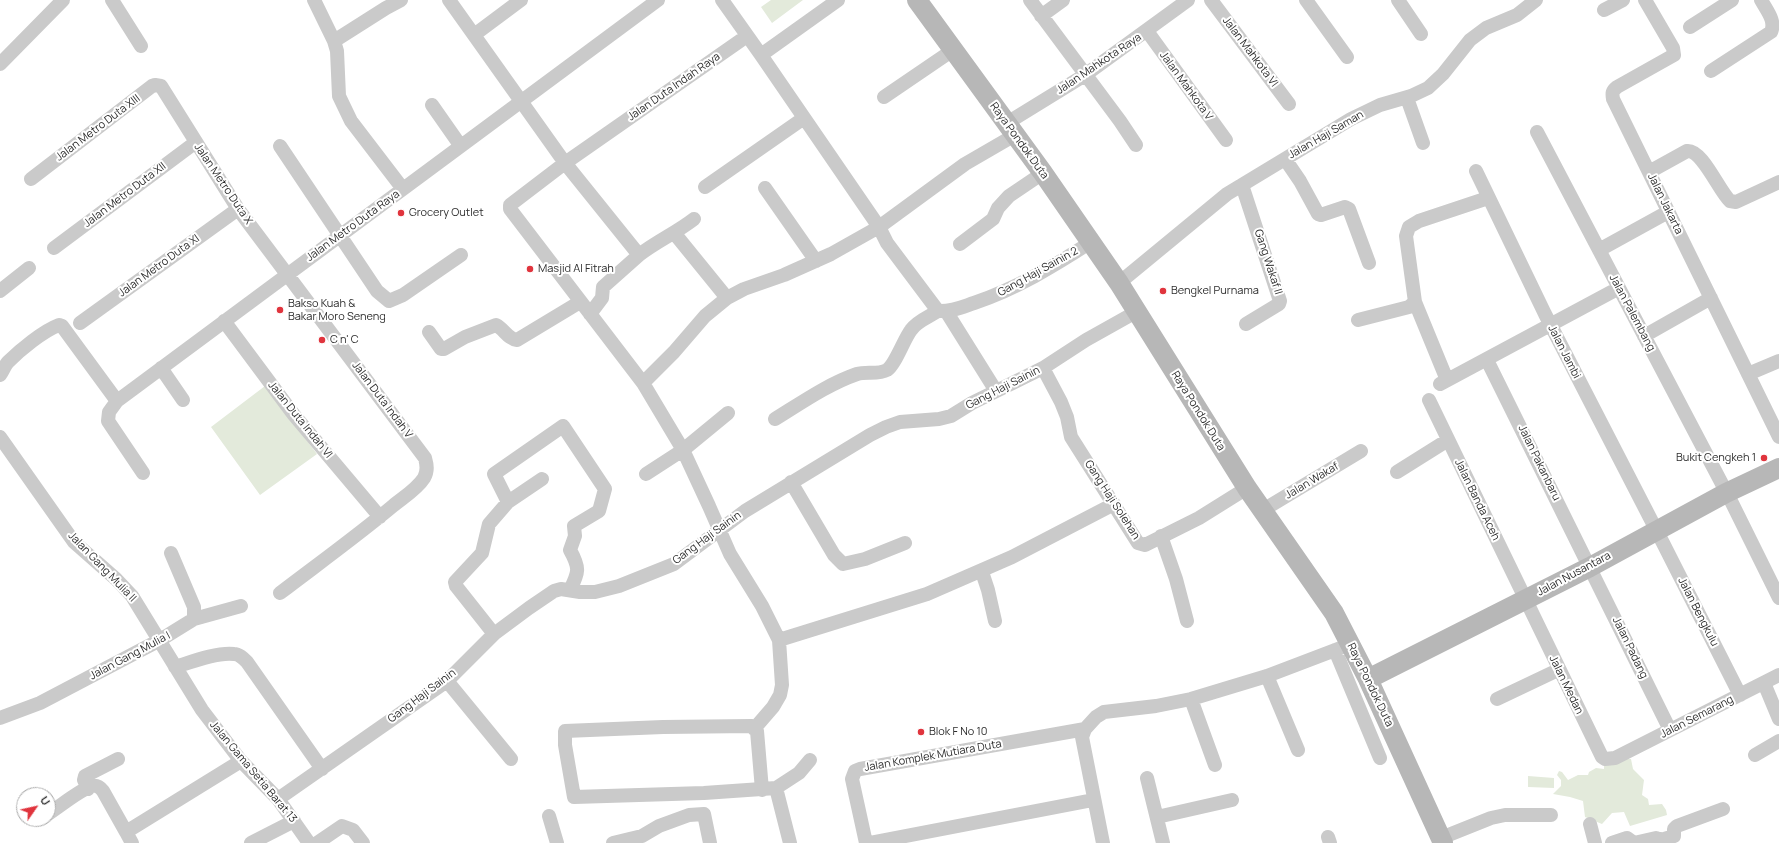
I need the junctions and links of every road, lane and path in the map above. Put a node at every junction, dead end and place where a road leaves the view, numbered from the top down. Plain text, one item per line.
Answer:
1 (63, 0) edge
2 (112, 0) edge
3 (314, 0) edge
4 (401, 0) edge
5 (449, 0) edge
6 (521, 0) edge
7 (658, 0) edge
8 (722, 0) edge
9 (838, 0) edge
10 (917, 0) edge
11 (1030, 0) edge
12 (1063, 0) edge
13 (1188, 0) edge
14 (1211, 0) edge
15 (1306, 0) edge
16 (1398, 0) edge
17 (1536, 0) edge
18 (1623, 0) edge
19 (1645, 0) edge
20 (1732, 0) edge
21 (1761, 0) edge
22 (1604, 10) dead end
23 (1042, 16) junction
24 (1690, 27) dead end
25 (1147, 31) junction
26 (1421, 34) dead end
27 (474, 35) junction
28 (747, 36) junction
29 (334, 41) junction
30 (141, 46) dead end
31 (953, 50) junction
32 (761, 55) junction
33 (1347, 57) dead end
34 (0, 64) edge
35 (1711, 71) dead end
36 (1085, 75) junction
37 (164, 90) joint
38 (884, 97) dead end
39 (1406, 98) junction
40 (520, 102) junction
41 (1289, 104) dead end
42 (432, 105) dead end
43 (804, 118) junction
44 (1011, 129) junction
45 (1537, 132) dead end
46 (1226, 140) dead end
47 (196, 142) junction
48 (1423, 143) dead end
49 (460, 145) junction
50 (1136, 145) dead end
51 (280, 146) dead end
52 (1285, 158) junction
53 (565, 163) junction
54 (1476, 172) dead end
55 (1649, 172) junction
56 (1043, 173) junction
57 (31, 179) dead end
58 (1779, 182) edge
59 (1242, 185) junction
60 (706, 187) dead end
61 (765, 188) dead end
62 (404, 189) junction
63 (1488, 198) junction
64 (238, 209) junction
65 (1668, 212) junction
66 (694, 220) dead end
67 (879, 228) junction
68 (675, 234) junction
69 (338, 235) junction
70 (1091, 242) junction
71 (960, 244) dead end
72 (54, 248) dead end
73 (1599, 250) junction
74 (461, 255) dead end
75 (639, 255) junction
76 (816, 260) junction
77 (1369, 263) dead end
78 (29, 268) dead end
79 (287, 274) junction
80 (1119, 283) junction
81 (1619, 288) junction
82 (0, 291) edge
83 (727, 298) junction
84 (1711, 298) junction
85 (580, 302) junction
86 (1415, 302) junction
87 (942, 311) junction
88 (1136, 312) junction
89 (590, 314) junction
90 (1358, 320) dead end
91 (224, 321) junction
92 (80, 323) dead end
93 (1246, 324) dead end
94 (1551, 326) junction
95 (429, 332) dead end
96 (1644, 336) junction
97 (1487, 360) junction
98 (1779, 361) edge
99 (161, 368) junction
100 (1043, 368) junction
101 (1748, 374) junction
102 (0, 375) edge
103 (643, 384) junction
104 (996, 391) junction
105 (183, 400) dead end
106 (1429, 400) dead end
107 (117, 401) junction
108 (728, 413) dead end
109 (775, 419) dead end
110 (0, 437) edge
111 (1779, 437) edge
112 (1448, 440) junction
113 (683, 450) junction
114 (1361, 451) dead end
115 (1779, 468) edge
116 (1397, 472) dead end
117 (143, 473) dead end
118 (646, 474) dead end
119 (542, 479) dead end
120 (791, 482) junction
121 (1247, 488) junction
122 (1726, 493) junction
123 (508, 502) junction
124 (1114, 504) junction
125 (1263, 510) junction
126 (380, 517) junction
127 (719, 530) junction
128 (1656, 531) junction
129 (1161, 536) junction
130 (905, 543) dead end
131 (171, 553) dead end
132 (1590, 567) junction
133 (982, 572) junction
134 (570, 590) junction
135 (280, 593) dead end
136 (1779, 598) edge
137 (1525, 600) junction
138 (241, 606) dead end
139 (194, 619) junction
140 (995, 621) dead end
141 (1187, 621) dead end
142 (494, 634) junction
143 (160, 640) junction
144 (779, 640) junction
145 (1343, 647) junction
146 (175, 667) junction
147 (1558, 670) junction
148 (1779, 675) edge
149 (1267, 676) junction
150 (1368, 679) junction
151 (447, 680) junction
152 (1764, 683) junction
153 (1740, 695) junction
154 (1191, 699) junction
155 (1497, 699) dead end
156 (0, 718) edge
157 (1779, 719) edge
158 (1091, 723) junction
159 (754, 729) junction
160 (1670, 730) junction
161 (1779, 741) edge
162 (1298, 750) dead end
163 (1755, 755) dead end
164 (1380, 758) dead end
165 (1615, 758) joint
166 (118, 759) dead end
167 (511, 760) dead end
168 (810, 760) dead end
169 (241, 761) junction
170 (1215, 765) dead end
171 (322, 769) junction
172 (1147, 778) dead end
173 (88, 788) junction
174 (776, 788) junction
175 (762, 790) junction
176 (278, 799) junction
177 (1094, 800) junction
178 (1232, 800) dead end
179 (56, 809) edge
180 (1723, 809) dead end
181 (1551, 815) dead end
182 (549, 816) dead end
183 (1157, 817) junction
184 (294, 821) junction
185 (1590, 824) dead end
186 (129, 837) edge
187 (642, 840) edge
188 (1442, 841) edge
189 (251, 843) edge
190 (309, 843) edge
191 (317, 843) edge
192 (363, 843) edge
193 (557, 843) edge
194 (613, 843) edge
195 (710, 843) edge
196 (790, 843) edge
197 (866, 843) edge
198 (869, 843) edge
199 (1103, 843) edge
200 (1163, 843) edge
201 (1595, 843) edge
202 (1612, 843) edge

1 - 34 street
2 - 30 street
3 - 29 street
4 - 29 street
5 - 27 street
6 - 27 street
7 - 40 street, Jalan Metro Duta Raya
8 - 28 street
9 - 32 street
10 - 31 main road, Raya Pondok Duta
11 - 23 street
12 - 23 street
13 - 25 street, Jalan Mahkota Raya
14 - 41 street, Jalan Mahkota VI
15 - 33 street
16 - 26 street
17 - 39 street, Jalan Haji Saman
18 - 22 street
19 - 55 street, Jalan Jakarta
20 - 24 street
21 - 35 street
23 - 36 street
25 - 36 street, Jalan Mahkota Raya
25 - 46 street, Jalan Mahkota V
27 - 40 street
28 - 32 street
28 - 53 street, Jalan Duta Indah Raya
29 - 62 street
31 - 38 street
31 - 44 main road, Raya Pondok Duta
32 - 43 street
36 - 44 street, Jalan Mahkota Raya
36 - 50 street
37 - 47 street, Jalan Metro Duta X
37 - 57 street, Jalan Metro Duta XIII
39 - 48 street
39 - 52 street, Jalan Haji Saman
40 - 49 street, Jalan Metro Duta Raya
40 - 53 street
42 - 49 street
43 - 60 street
43 - 67 street
44 - 56 main road, Raya Pondok Duta
44 - 67 street, Jalan Mahkota Raya
45 - 73 street, Jalan Palembang
47 - 64 street, Jalan Metro Duta X
47 - 72 street, Jalan Metro Duta XII
49 - 62 street, Jalan Metro Duta Raya
51 - 69 street
52 - 59 street, Jalan Haji Saman
52 - 77 street
53 - 75 street
53 - 85 street, Jalan Duta Indah Raya
54 - 63 street, Jalan Jambi
55 - 58 street
55 - 65 street, Jalan Jakarta
56 - 70 main road, Raya Pondok Duta
56 - 71 street
59 - 80 street, Jalan Haji Saman
59 - 93 street, Gang Wakaf II
61 - 76 street
62 - 69 street, Jalan Metro Duta Raya
63 - 86 street
63 - 94 street, Jalan Jambi
64 - 79 street, Jalan Metro Duta X
64 - 92 street, Jalan Metro Duta XI
65 - 73 street
65 - 84 street, Jalan Jakarta
66 - 68 street
67 - 76 street, Jalan Mahkota Raya
67 - 87 street
68 - 75 street
68 - 83 street
69 - 74 street
69 - 79 street, Jalan Metro Duta Raya
70 - 80 main road, Raya Pondok Duta
70 - 87 street, Gang Haji Sainin 2
73 - 81 street, Jalan Palembang
75 - 89 street
76 - 83 street, Jalan Mahkota Raya
78 - 82 street
79 - 91 street, Jalan Metro Duta Raya
79 - 126 street, Jalan Duta Indah V
80 - 88 main road, Raya Pondok Duta
81 - 94 street
81 - 96 street, Jalan Palembang
83 - 103 street, Jalan Mahkota Raya
84 - 96 street
84 - 101 street, Jalan Jakarta
85 - 89 street
85 - 95 street
86 - 90 street
86 - 97 street
87 - 104 street
87 - 109 street, Gang Haji Sainin 2
88 - 100 street, Gang Haji Sainin
88 - 121 main road, Raya Pondok Duta
89 - 103 street
91 - 99 street, Jalan Metro Duta Raya
91 - 126 street, Jalan Duta Indah VI
94 - 97 street
94 - 128 street, Jalan Jambi
96 - 122 street, Jalan Palembang
97 - 132 street, Jalan Pakanbaru
98 - 101 street
99 - 105 street
99 - 107 street, Jalan Metro Duta Raya
100 - 104 street, Gang Haji Sainin
100 - 124 street, Gang Haji Solehan
101 - 111 street, Jalan Jakarta
102 - 107 street
103 - 113 street
104 - 120 street, Gang Haji Sainin
106 - 112 street, Jalan Banda Aceh
107 - 117 street, Jalan Metro Duta Raya
108 - 113 street
110 - 143 street, Jalan Gang Mulia II
112 - 116 street
112 - 137 street, Jalan Banda Aceh
113 - 118 street
113 - 127 street
114 - 125 street, Jalan Wakaf
115 - 122 main road, Jalan Nusantara
119 - 123 street
120 - 127 street, Gang Haji Sainin
120 - 130 street
121 - 125 main road, Raya Pondok Duta
121 - 129 street, Gang Haji Solehan
122 - 128 main road, Jalan Nusantara
122 - 136 street, Jalan Palembang
123 - 134 street
123 - 142 street
124 - 129 street, Gang Haji Solehan
124 - 133 street
125 - 145 main road, Raya Pondok Duta
126 - 135 street
127 - 134 street, Gang Haji Sainin
127 - 144 street
128 - 132 main road, Jalan Nusantara
128 - 153 street, Jalan Bengkulu
129 - 141 street
131 - 139 street
132 - 137 main road, Jalan Nusantara
132 - 160 street, Jalan Padang
133 - 140 street
133 - 144 street
134 - 142 street, Gang Haji Sainin
137 - 147 street, Jalan Medan
137 - 150 main road, Jalan Nusantara
138 - 139 street, Jalan Gang Mulia I
139 - 143 street, Jalan Gang Mulia I
142 - 151 street, Gang Haji Sainin
143 - 146 street, Jalan Gama Setia Barat 13
143 - 156 street, Jalan Gang Mulia I
144 - 159 street
145 - 149 street, Jalan Komplek Mutiara Duta
145 - 150 main road, Raya Pondok Duta
145 - 164 street
146 - 169 street, Jalan Gama Setia Barat 13
146 - 171 street
147 - 155 street
147 - 165 street, Jalan Medan
148 - 152 street, Jalan Semarang
149 - 154 street, Jalan Komplek Mutiara Duta
149 - 162 street
150 - 188 main road, Raya Pondok Duta
151 - 167 street
151 - 171 street, Gang Haji Sainin
152 - 153 street, Jalan Semarang
152 - 157 street
153 - 160 street, Jalan Semarang
154 - 158 street, Jalan Komplek Mutiara Duta
154 - 170 street
158 - 177 street
158 - 197 street, Jalan Komplek Mutiara Duta
159 - 175 street
159 - 175 street
160 - 165 street, Jalan Semarang
161 - 163 street
166 - 173 street
168 - 174 street
169 - 176 street, Jalan Gama Setia Barat 13
169 - 186 street
171 - 176 street, Gang Haji Sainin
172 - 183 street
173 - 179 street
173 - 186 street
174 - 175 street
174 - 196 street
176 - 184 street, Jalan Gama Setia Barat 13
177 - 198 street
177 - 199 street
178 - 183 street
180 - 202 street
181 - 188 street
182 - 193 street
183 - 200 street
184 - 189 street
184 - 190 street, Jalan Gama Setia Barat 13
185 - 201 street
187 - 194 street
187 - 195 street
191 - 192 street

